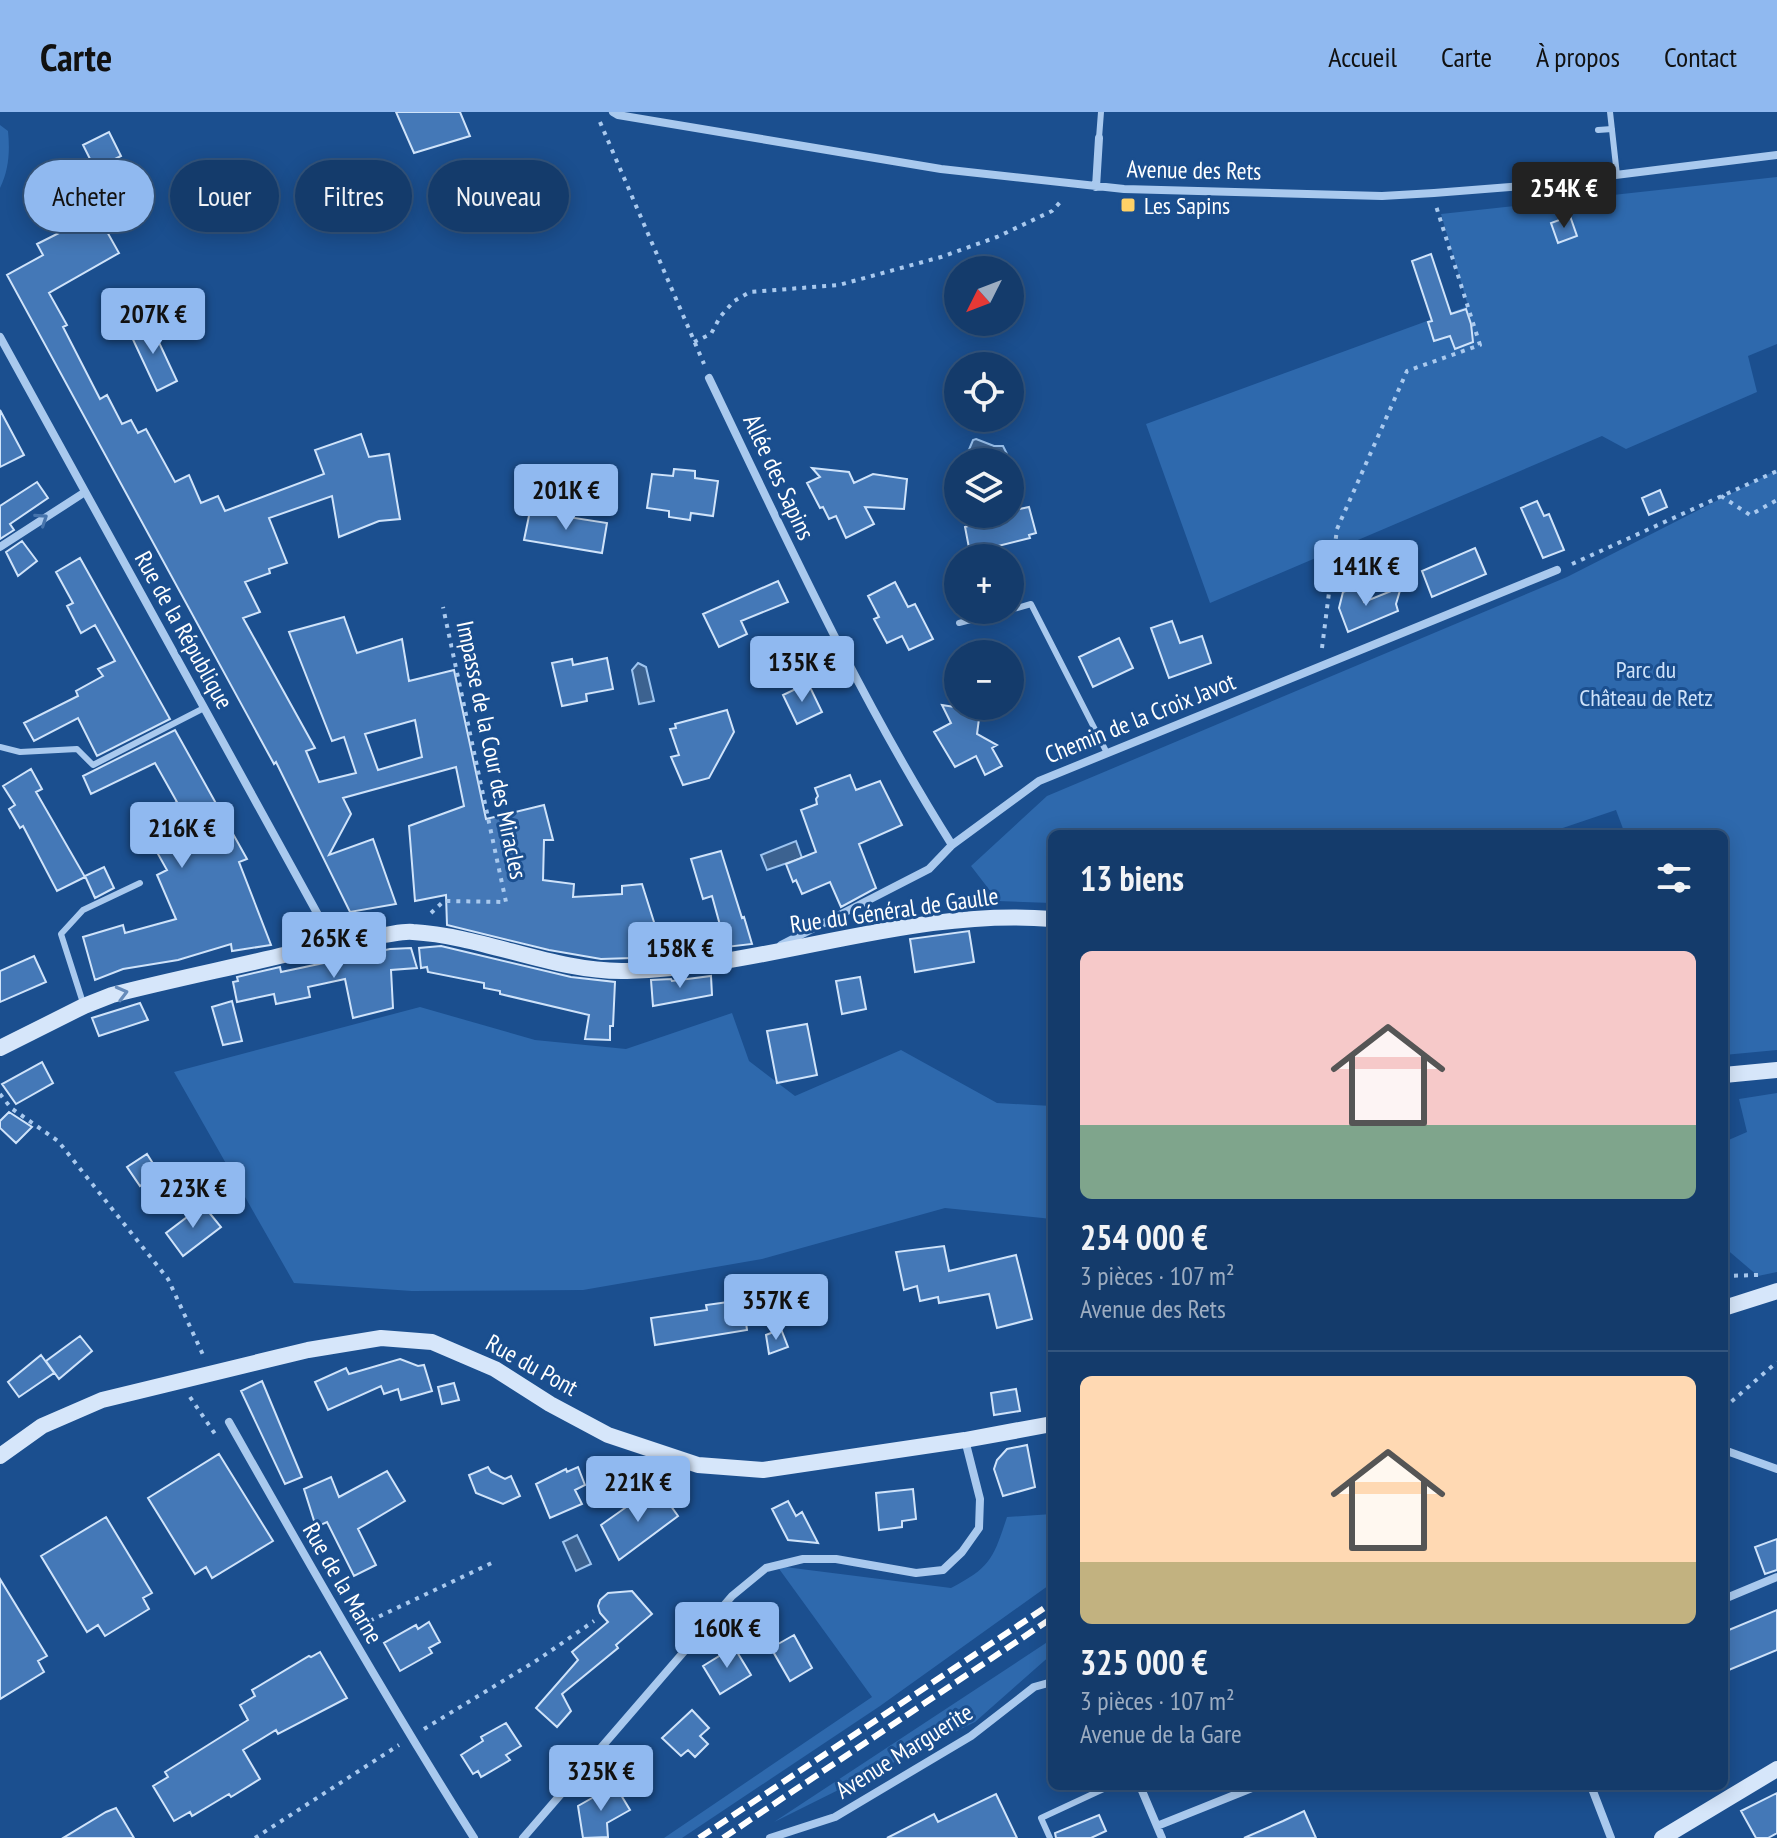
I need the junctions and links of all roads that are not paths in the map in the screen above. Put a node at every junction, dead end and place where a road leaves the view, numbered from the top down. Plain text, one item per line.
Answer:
1 (613, 112) edge
2 (1101, 112) edge
3 (1610, 112) edge
4 (1612, 129) junction
5 (1598, 130) dead end
6 (1099, 138) joint
7 (1777, 155) edge
8 (1617, 175) junction
9 (1096, 187) junction
10 (0, 337) edge
11 (709, 378) road end
12 (85, 492) junction
13 (0, 547) edge
14 (1557, 570) road end
15 (1024, 606) edge
16 (204, 708) junction
17 (0, 747) edge
18 (1107, 753) junction
19 (952, 845) junction
20 (140, 883) dead end
21 (1048, 919) edge
22 (680, 939) dead end
23 (333, 942) junction
24 (765, 954) junction
25 (681, 966) junction
26 (84, 1006) junction
27 (0, 1048) edge
28 (1777, 1070) edge
29 (1728, 1075) edge
30 (1777, 1291) edge
31 (1728, 1307) edge
32 (229, 1422) road end
33 (1048, 1425) edge
34 (965, 1440) junction
35 (1728, 1451) edge
36 (0, 1456) edge
37 (1777, 1469) edge
38 (1777, 1577) edge
39 (1728, 1597) edge
40 (1048, 1683) edge
41 (1777, 1769) edge
42 (1101, 1790) edge
43 (1142, 1790) edge
44 (1247, 1790) edge
45 (1593, 1790) edge
46 (1157, 1826) junction
47 (474, 1838) edge
48 (523, 1838) edge
49 (770, 1838) edge
50 (1050, 1838) edge
51 (1162, 1838) edge
52 (1611, 1838) edge
53 (1662, 1838) edge

1 - 9 street, Avenue des Rets
2 - 6 lane
3 - 4 lane
4 - 5 lane
4 - 8 lane
6 - 9 street
7 - 8 street, Avenue des Rets
8 - 9 street, Avenue des Rets
10 - 12 street, Rue de la République
11 - 19 street, Allée des Sapins
13 -> 12 street
12 - 16 street, Rue de la République
14 - 18 street, Chemin de la Croix Javot
15 - 18 lane
16 - 17 lane
16 - 23 street, Rue de la République
18 - 19 street, Chemin de la Croix Javot
19 - 24 street, Chemin de la Croix Javot
20 - 26 lane
21 - 24 street, Rue du Général de Gaulle
22 - 25 lane
23 - 25 street, Rue du Général de Gaulle
26 -> 23 street, Rue du Général de Gaulle
24 - 25 street, Rue du Général de Gaulle
26 - 27 street, Rue du Général de Gaulle
28 - 29 street
30 - 31 street
32 - 47 street, Rue de la Marne
33 - 34 street, Rue du Pont
34 - 36 street, Rue du Pont
34 - 48 street
35 - 37 street
38 - 39 street
40 - 49 street, Avenue Marguerite
41 - 53 street
42 - 50 lane
43 - 46 street
44 - 46 street
45 - 52 street
46 - 51 street

